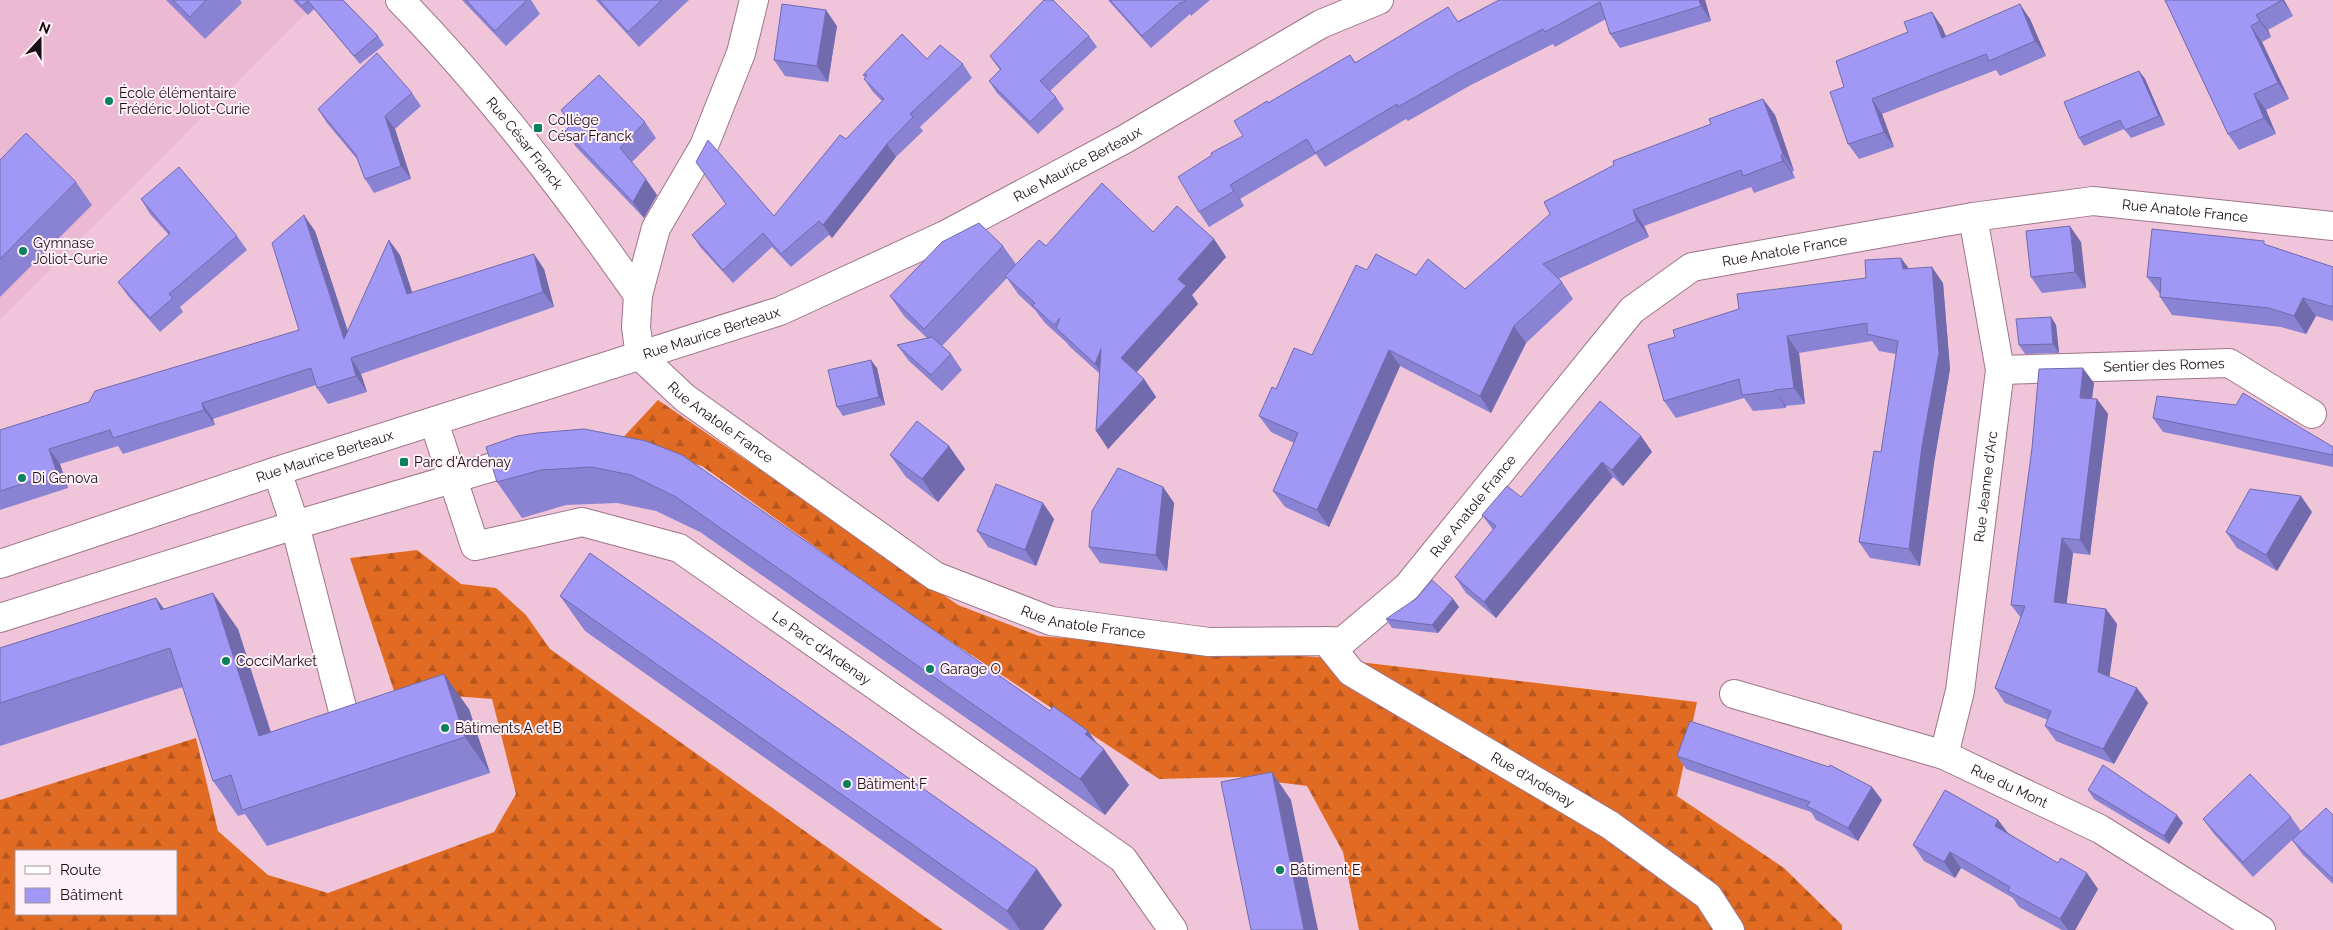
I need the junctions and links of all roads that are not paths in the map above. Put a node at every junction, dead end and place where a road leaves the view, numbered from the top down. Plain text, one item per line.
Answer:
1 (400, 0) edge
2 (754, 0) edge
3 (1379, 0) edge
4 (1973, 217) junction
5 (2333, 226) edge
6 (638, 296) junction
7 (640, 356) junction
8 (2000, 370) junction
9 (2312, 414) dead end
10 (434, 422) junction
11 (554, 448) edge
12 (278, 471) junction
13 (454, 480) junction
14 (295, 525) junction
15 (0, 564) edge
16 (0, 618) edge
17 (1326, 641) junction
18 (1734, 694) dead end
19 (343, 711) edge
20 (1944, 755) junction
21 (1173, 930) edge
22 (1730, 930) edge
23 (2261, 930) edge

1 - 6 street, Rue César Franck
2 - 6 street
3 - 7 street, Rue Maurice Berteaux
4 - 5 street, Rue Anatole France
4 - 8 street, Rue Jeanne d'Arc
4 - 17 street, Rue Anatole France
6 - 7 street
7 - 10 street, Rue Maurice Berteaux
7 - 17 street, Rue Anatole France
8 - 9 street, Sentier des Romes
8 - 20 street, Rue Jeanne d'Arc
10 - 12 street, Rue Maurice Berteaux
10 - 13 street
11 - 13 street
12 - 14 street
12 - 15 street, Rue Maurice Berteaux
13 - 14 street
13 - 21 street, Le Parc d'Ardenay
14 - 16 street
14 - 19 street
17 - 22 street, Rue d'Ardenay
18 - 20 street, Rue du Mont
20 - 23 street, Rue du Mont

